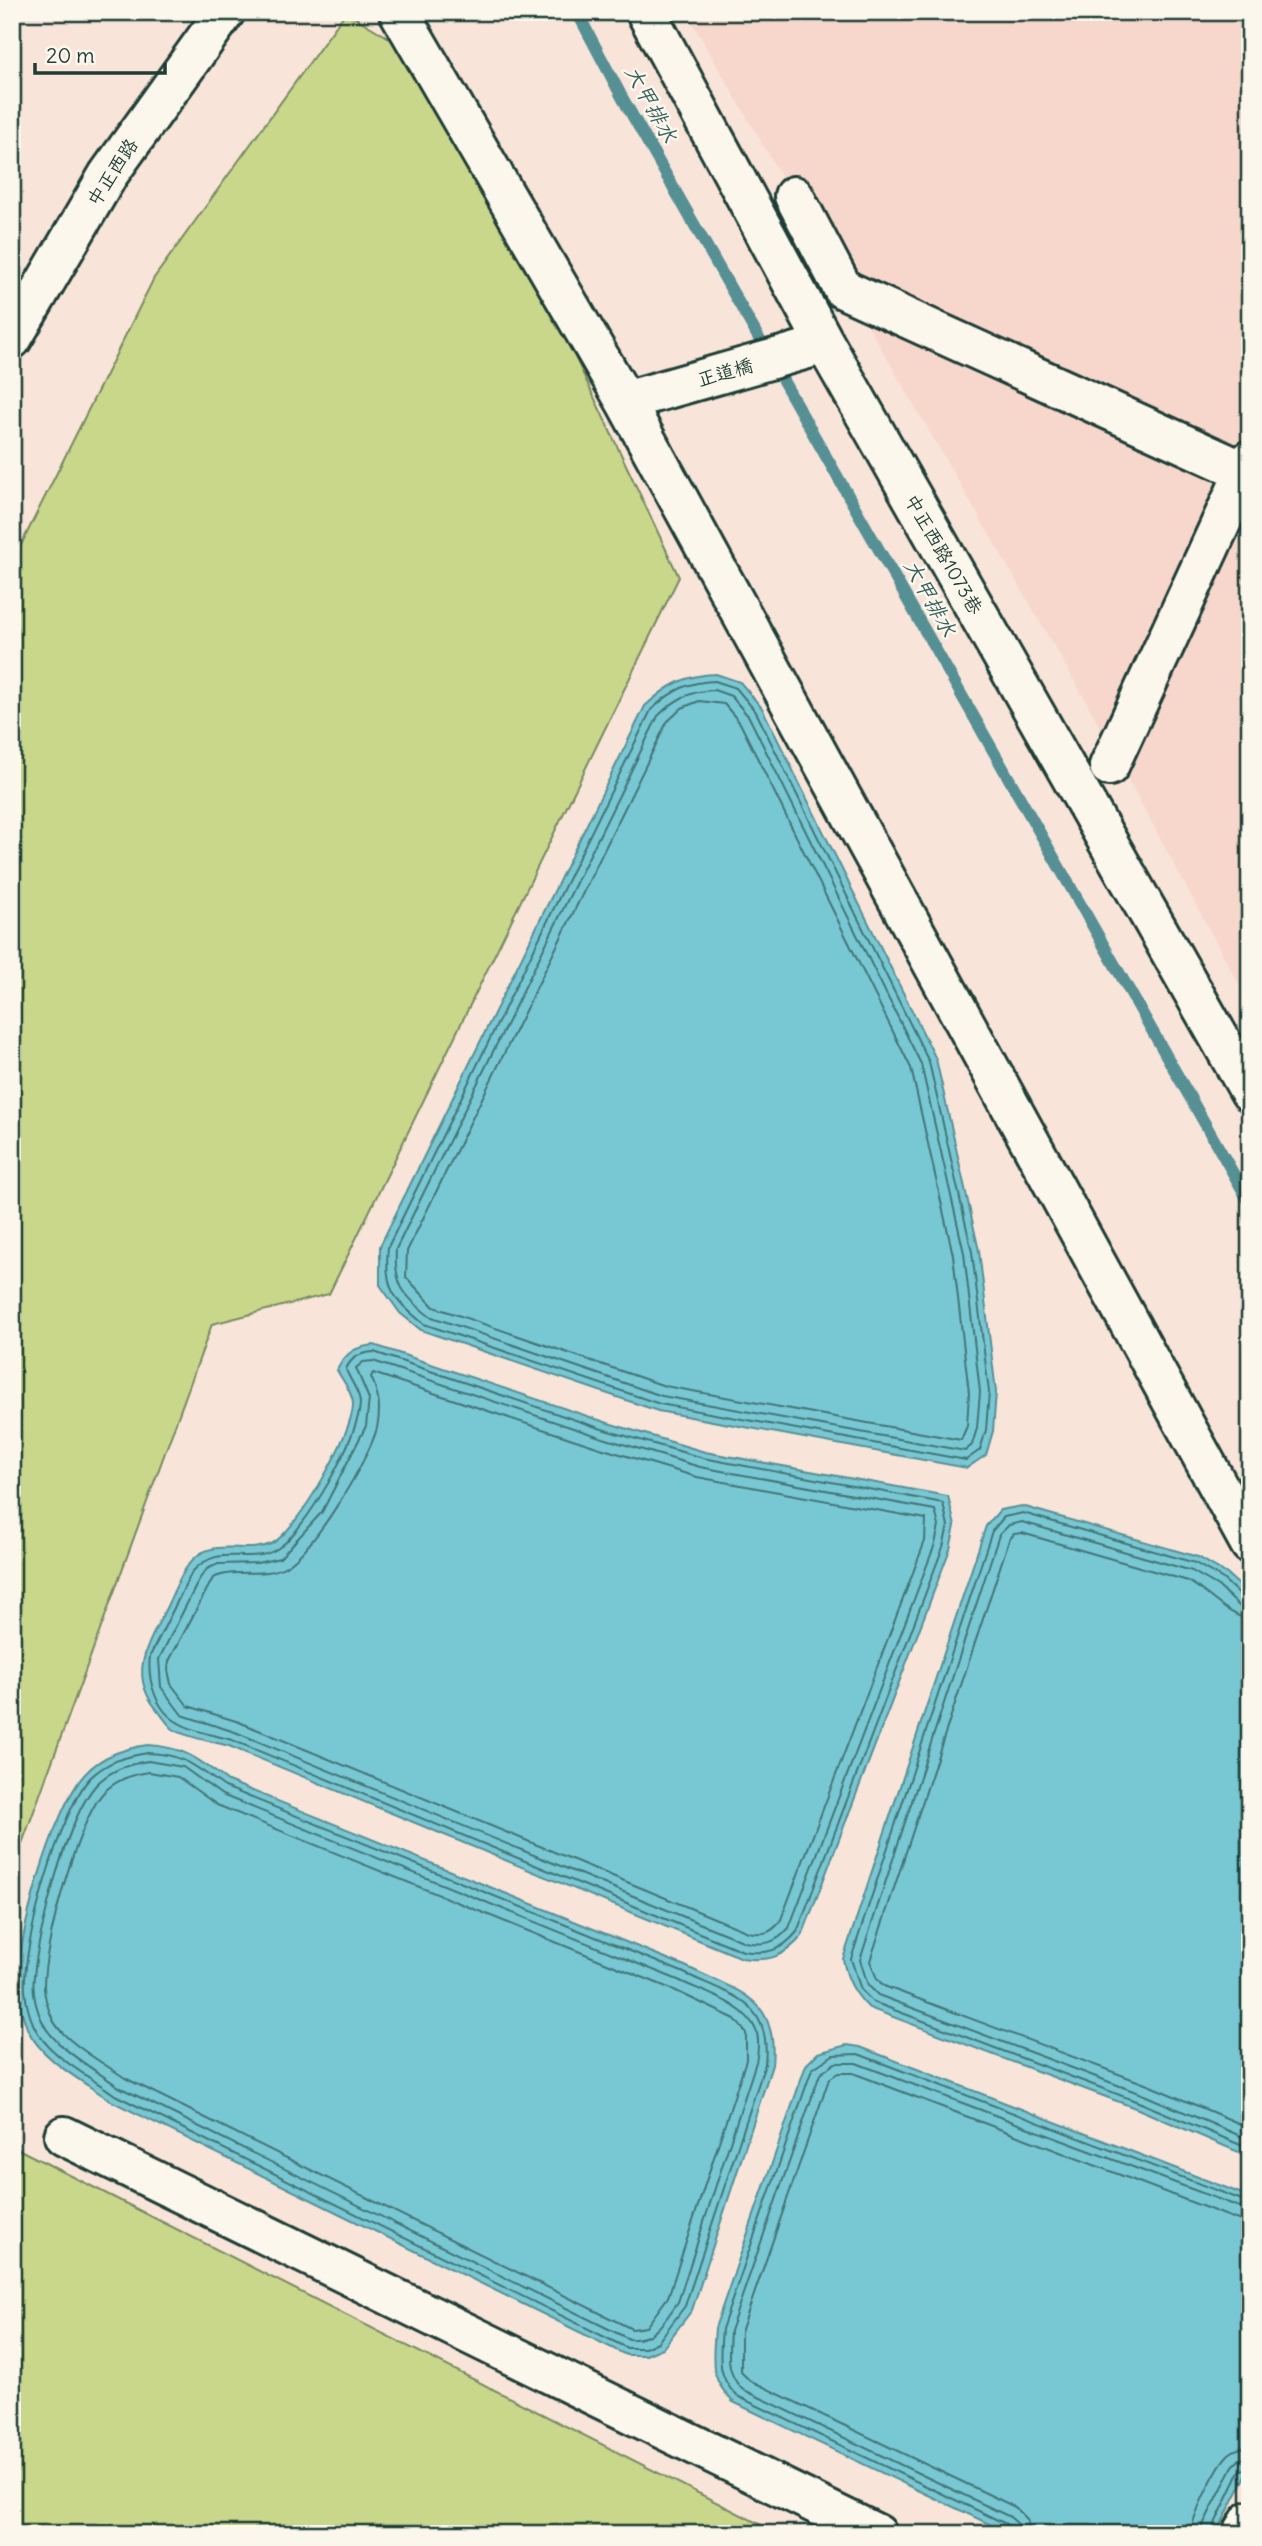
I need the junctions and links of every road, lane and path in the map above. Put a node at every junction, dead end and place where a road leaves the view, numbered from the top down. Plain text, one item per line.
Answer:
1 (225, 12) edge
2 (399, 12) edge
3 (646, 12) edge
4 (794, 196) dead end
5 (12, 339) edge
6 (825, 344) junction
7 (625, 401) junction
8 (1248, 468) edge
9 (1110, 766) dead end
10 (1250, 1092) edge
11 (1250, 1544) edge
12 (64, 2136) dead end
13 (1250, 2521) edge
14 (877, 2534) edge
15 (1242, 2534) edge

1 - 5 street, 中正西路
2 - 7 street
3 - 6 street, 中正西路1073巷
4 - 8 street
6 - 7 street, 正道橋
6 - 10 street, 中正西路1073巷
7 - 11 street
8 - 9 street
12 - 14 street
13 - 15 street

